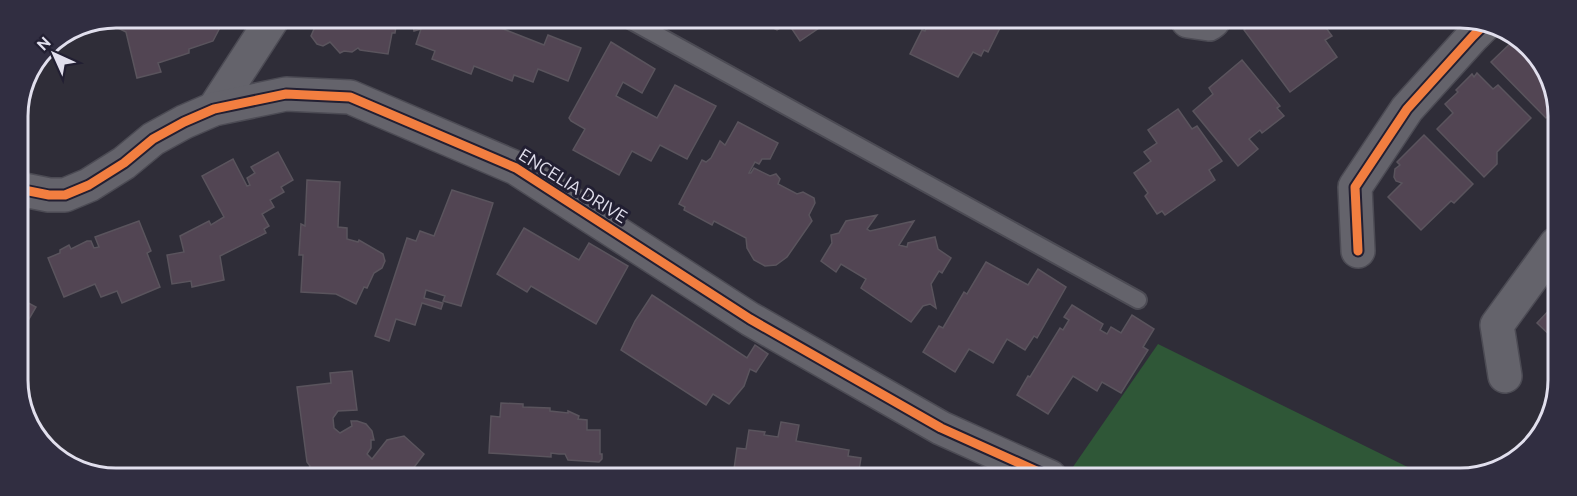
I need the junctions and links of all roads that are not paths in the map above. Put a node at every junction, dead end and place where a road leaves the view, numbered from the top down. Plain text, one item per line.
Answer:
1 (267, 28) edge
2 (644, 28) edge
3 (1479, 30) edge
4 (214, 110) junction
5 (29, 191) edge
6 (1358, 251) dead end
7 (1548, 255) edge
8 (1138, 300) dead end
9 (1505, 376) dead end
10 (1028, 467) edge

1 - 4 street
2 - 8 lane
3 - 6 street
4 - 5 street, ENCELIA DRIVE
4 - 10 street, ENCELIA DRIVE
7 - 9 street

